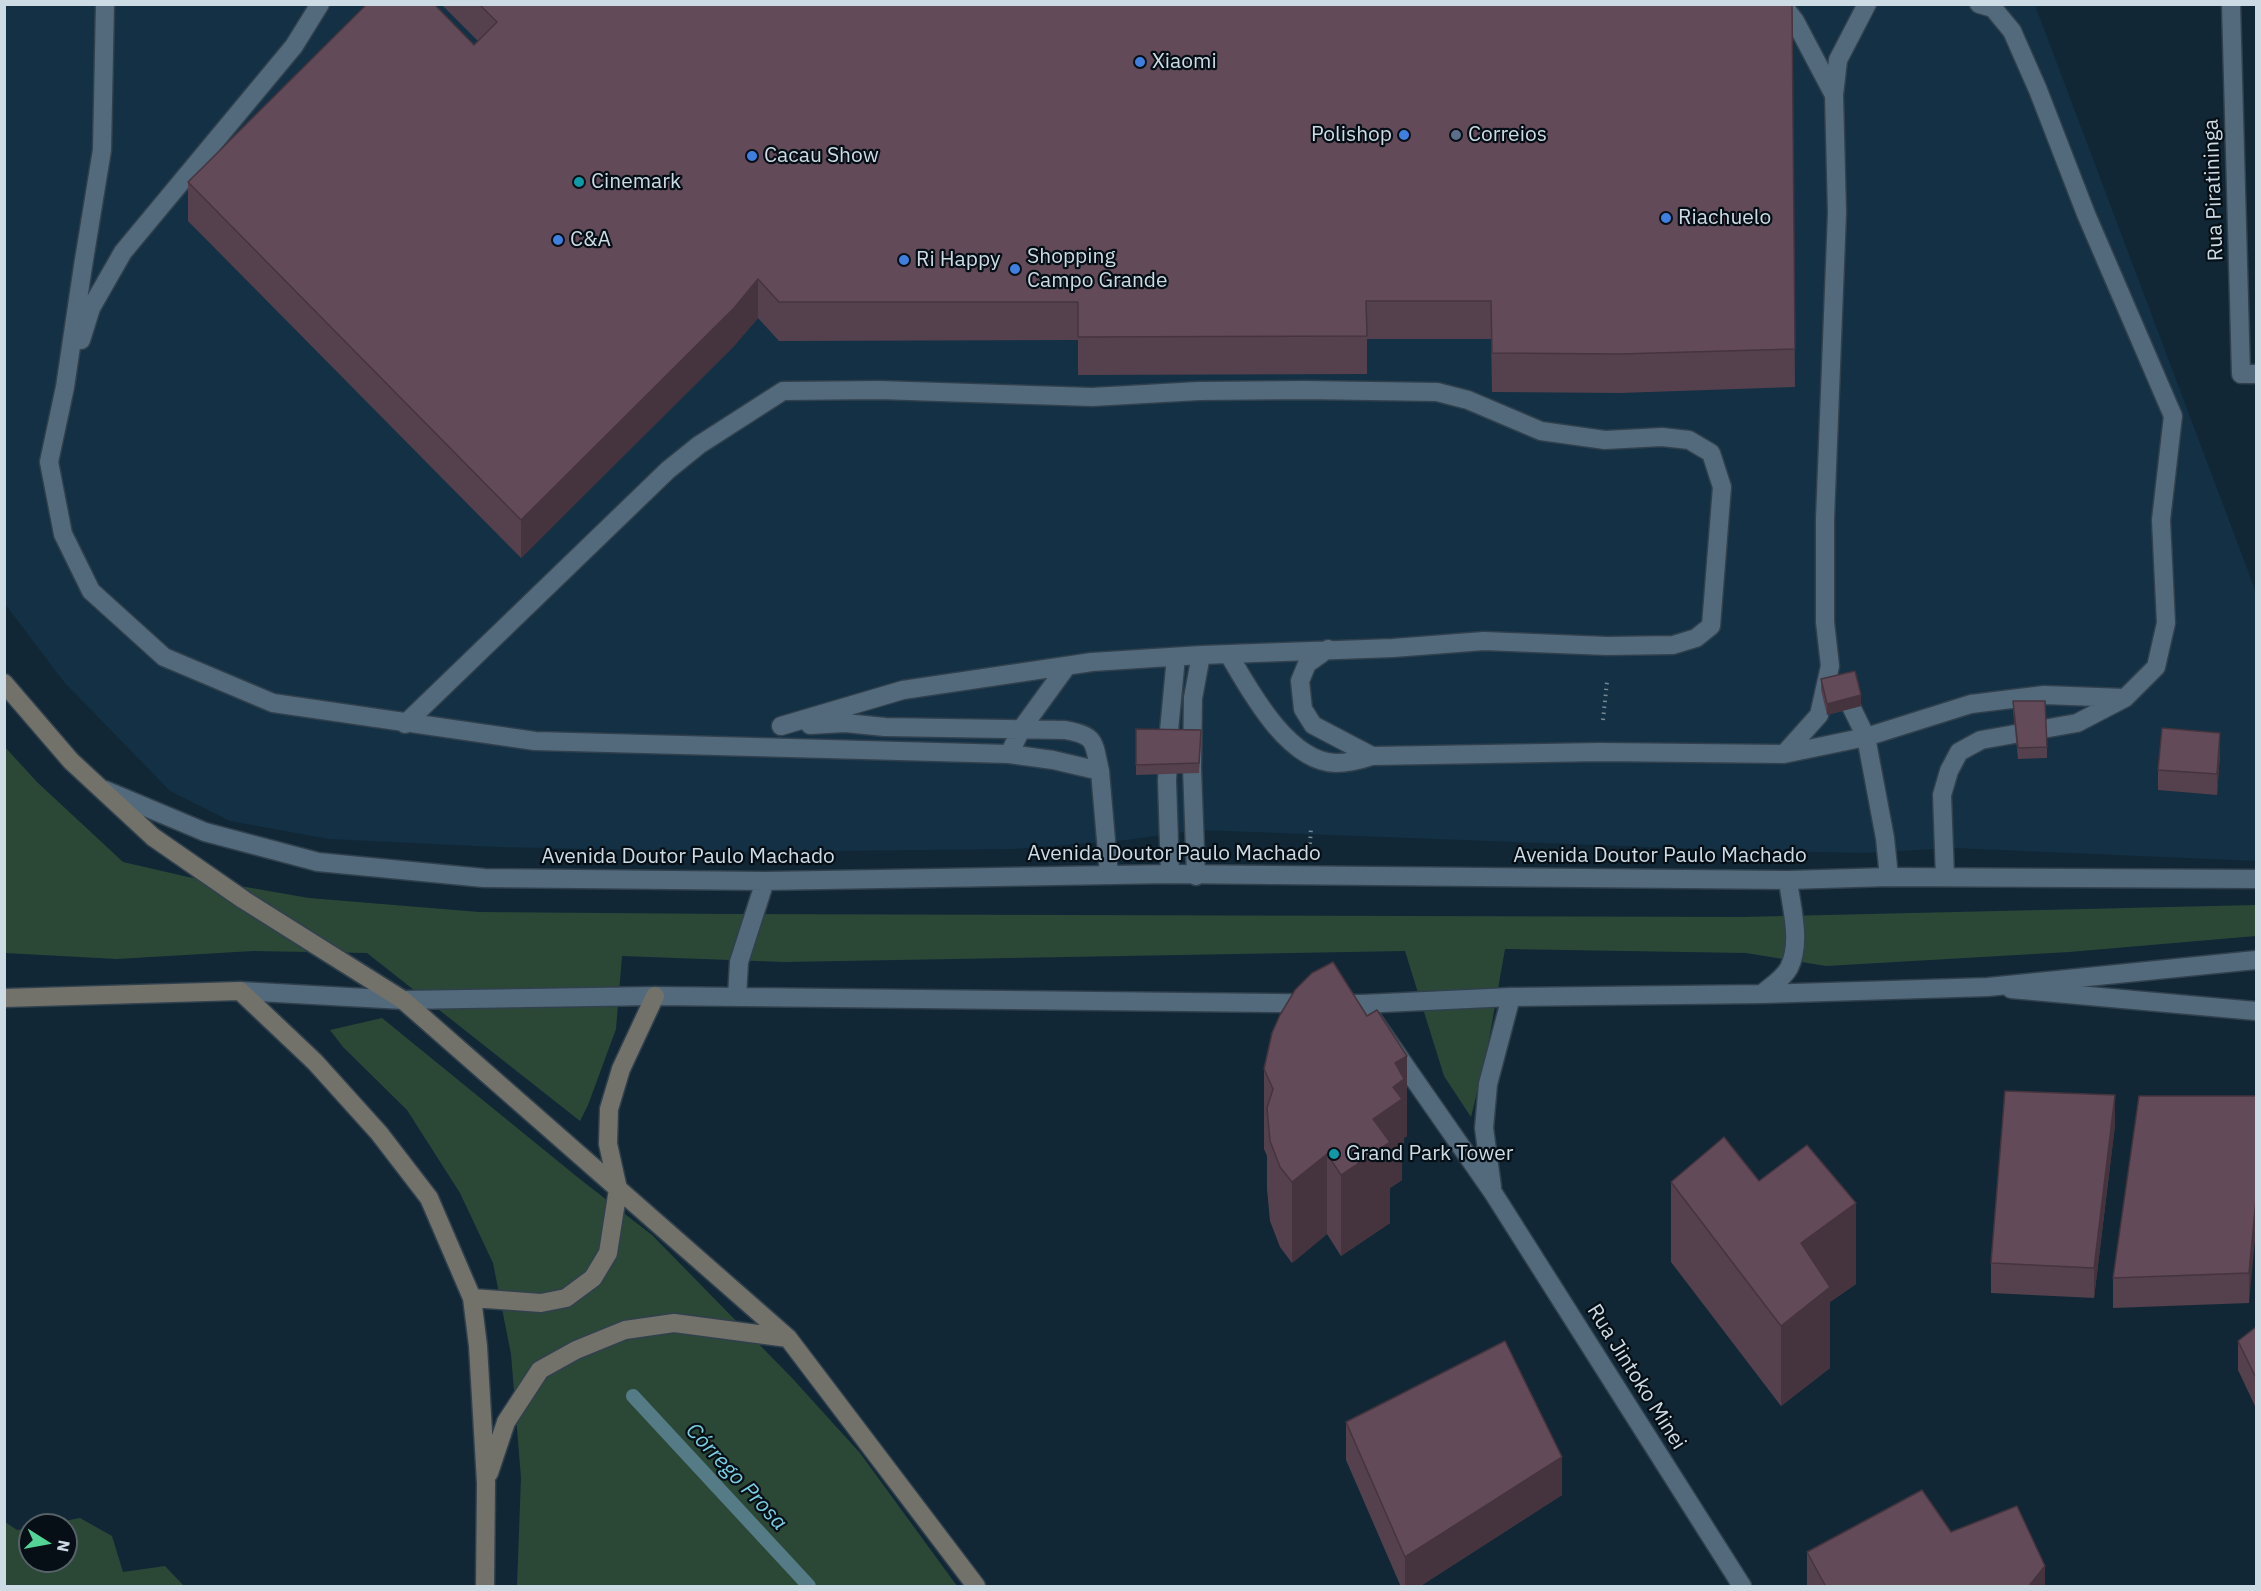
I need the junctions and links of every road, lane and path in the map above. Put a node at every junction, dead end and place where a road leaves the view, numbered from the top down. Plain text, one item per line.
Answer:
1 (105, 4) edge
2 (320, 4) edge
3 (1782, 4) edge
4 (1867, 4) edge
5 (1979, 4) edge
6 (2231, 4) edge
7 (1834, 95) junction
8 (2249, 374) edge
9 (65, 387) junction
10 (1328, 649) junction
11 (1200, 655) junction
12 (1229, 655) junction
13 (1176, 657) junction
14 (1067, 666) junction
15 (1830, 666) junction
16 (1606, 682) dead end
17 (4, 683) edge
18 (2125, 698) junction
19 (405, 723) junction
20 (781, 726) junction
21 (1603, 727) dead end
22 (1022, 728) junction
23 (1866, 738) junction
24 (785, 750) junction
25 (1009, 754) junction
26 (1784, 754) junction
27 (1372, 756) junction
28 (1100, 771) junction
29 (105, 790) junction
30 (1170, 874) junction
31 (1109, 875) junction
32 (1196, 876) junction
33 (1889, 877) junction
34 (1945, 877) junction
35 (2256, 879) edge
36 (1788, 880) junction
37 (765, 881) junction
38 (2256, 960) edge
39 (1989, 987) junction
40 (240, 991) junction
41 (1762, 994) junction
42 (655, 996) junction
43 (737, 997) junction
44 (1511, 997) junction
45 (4, 998) edge
46 (404, 999) junction
47 (1362, 1004) junction
48 (2256, 1011) edge
49 (618, 1189) junction
50 (1492, 1191) junction
51 (472, 1298) junction
52 (788, 1338) junction
53 (486, 1483) junction
54 (485, 1587) edge
55 (976, 1587) edge
56 (1742, 1587) edge

1 - 9 street
2 - 9 street
3 - 7 street
4 - 7 street
5 - 18 street
6 - 8 street, Rua Piratininga
7 - 15 street
9 - 19 street
10 - 12 street
10 - 19 street
10 - 27 street
11 - 12 street
11 - 13 street
11 - 32 street
12 - 27 street
13 - 14 street
13 - 30 street
14 - 20 street
14 - 22 street
15 - 23 street
15 - 26 street
16 - 21 path
17 - 29 main road
18 - 23 street
18 - 34 street
19 - 24 street
20 - 22 street
20 - 24 street
22 - 25 street
22 - 28 street
23 - 26 street
23 - 33 street
24 - 25 street
25 - 28 street
26 - 27 street
28 - 31 street
29 - 37 street, Avenida Doutor Paulo Machado
29 - 46 main road
30 - 31 street, Avenida Doutor Paulo Machado
30 - 32 street, Avenida Doutor Paulo Machado
31 - 37 street, Avenida Doutor Paulo Machado
32 - 36 street, Avenida Doutor Paulo Machado
33 - 34 street, Avenida Doutor Paulo Machado
33 - 36 street, Avenida Doutor Paulo Machado
34 - 35 street, Avenida Doutor Paulo Machado
36 - 41 street
37 - 43 street
38 - 39 street
39 - 41 street
39 - 48 street
40 - 45 main road
40 - 46 street
40 - 51 main road
41 - 44 street
42 - 43 street
42 - 46 street
42 - 49 main road
43 - 47 street
44 - 47 street
44 - 50 street, Rua Jintoko Minei
46 - 49 main road
47 - 50 street, Rua Jintoko Minei
49 - 51 main road
49 - 52 main road
50 - 56 street, Rua Jintoko Minei
51 - 53 main road
52 - 53 main road
52 - 55 main road
53 - 54 main road

